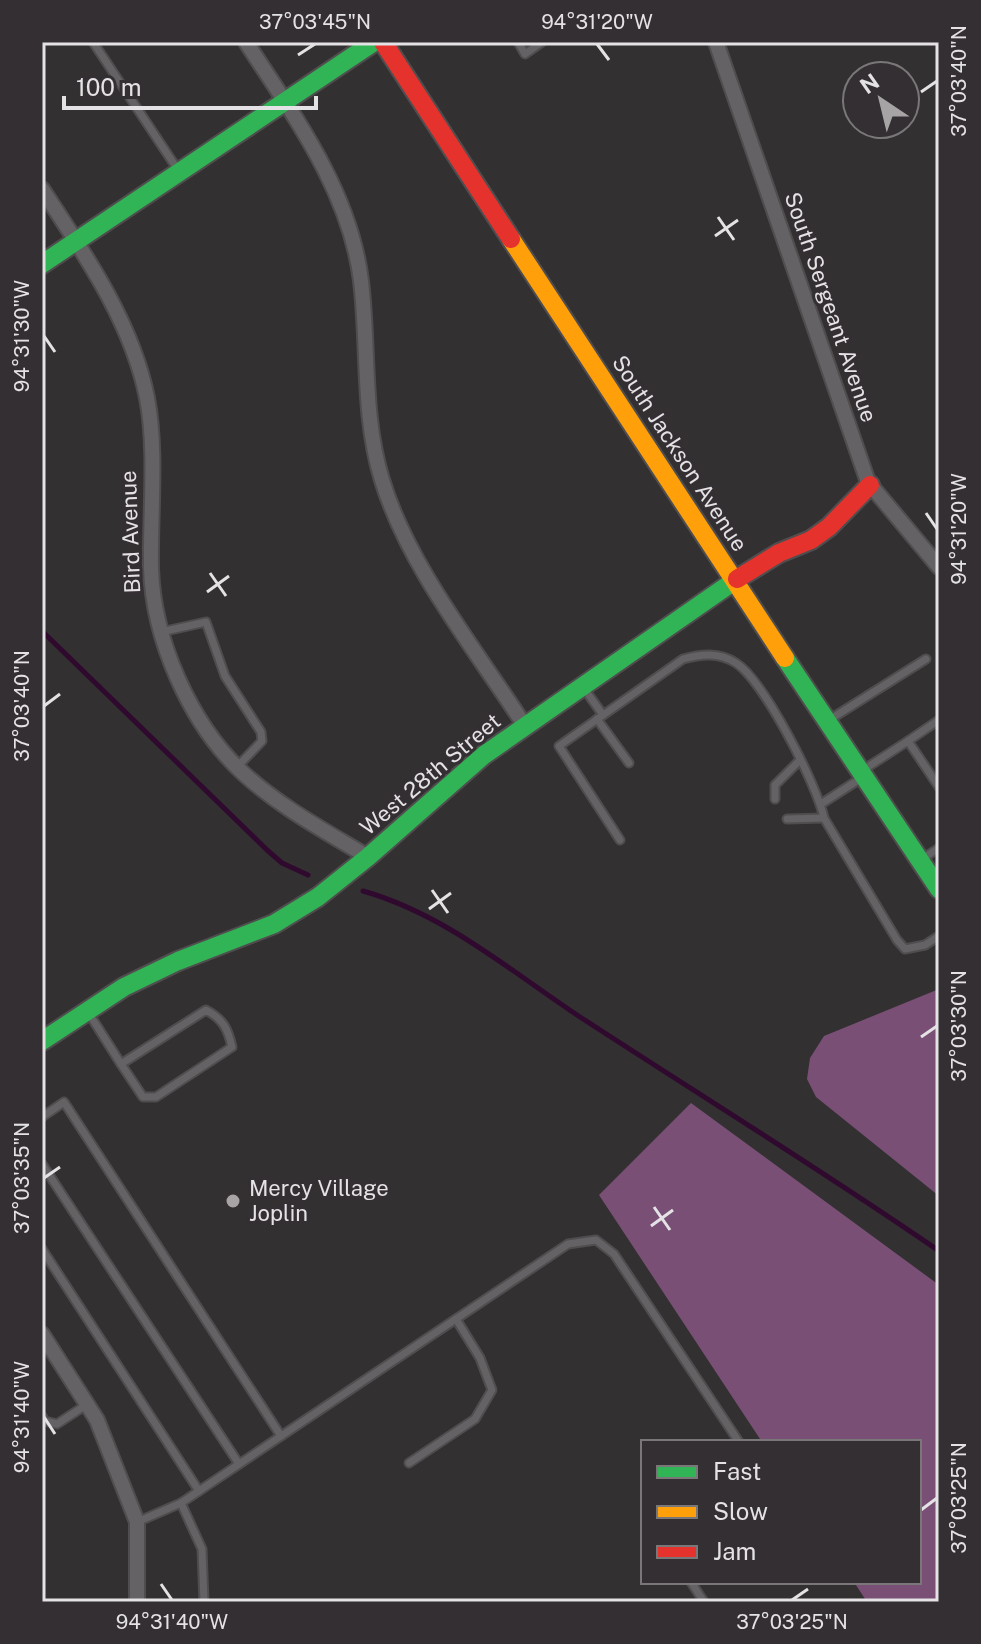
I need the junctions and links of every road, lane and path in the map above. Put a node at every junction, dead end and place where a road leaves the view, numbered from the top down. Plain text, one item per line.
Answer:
1 (93, 42) edge
2 (246, 42) edge
3 (374, 42) edge
4 (383, 42) edge
5 (518, 42) edge
6 (542, 42) edge
7 (716, 42) edge
8 (285, 101) junction
9 (179, 172) junction
10 (42, 189) edge
11 (76, 241) junction
12 (42, 264) edge
13 (870, 485) junction
14 (939, 567) edge
15 (734, 581) junction
16 (161, 632) junction
17 (926, 659) dead end
18 (583, 686) junction
19 (600, 717) junction
20 (939, 720) edge
21 (828, 721) junction
22 (525, 726) junction
23 (908, 741) junction
24 (800, 760) junction
25 (629, 763) dead end
26 (237, 767) junction
27 (863, 774) junction
28 (939, 787) edge
29 (775, 799) dead end
30 (821, 804) junction
31 (824, 818) junction
32 (787, 819) dead end
33 (620, 840) dead end
34 (939, 848) edge
35 (368, 857) junction
36 (920, 860) junction
37 (939, 889) edge
38 (939, 936) edge
39 (87, 1010) junction
40 (42, 1041) edge
41 (121, 1064) junction
42 (42, 1117) edge
43 (42, 1164) edge
44 (42, 1249) edge
45 (456, 1319) junction
46 (42, 1334) edge
47 (87, 1404) junction
48 (42, 1416) edge
49 (281, 1436) junction
50 (738, 1440) edge
51 (409, 1463) dead end
52 (239, 1464) junction
53 (199, 1491) junction
54 (181, 1503) junction
55 (137, 1522) junction
56 (692, 1584) edge
57 (137, 1602) edge
58 (204, 1602) edge
59 (704, 1602) edge

1 - 9 lane
2 - 8 street
3 - 8 street
4 - 15 street, South Jackson Avenue
5 - 6 lane
7 - 13 street, South Sergeant Avenue
8 - 9 street
8 - 22 street
9 - 11 street
10 - 11 street, Bird Avenue
11 - 12 street
11 - 16 street, Bird Avenue
13 - 14 street, South Sergeant Avenue
13 - 15 street, West 28th Street
15 - 18 street, West 28th Street
15 - 21 street, South Jackson Avenue
16 - 26 street, Bird Avenue
16 - 26 lane
17 - 21 lane
18 - 19 lane
18 - 22 street, West 28th Street
19 - 24 lane
19 - 25 lane
19 - 33 lane
20 - 23 lane
21 - 27 street, South Jackson Avenue
22 - 35 street, West 28th Street
23 - 27 lane
23 - 28 lane
24 - 29 lane
24 - 30 lane
26 - 35 street, Bird Avenue
27 - 30 lane
27 - 36 street, South Jackson Avenue
30 - 31 lane
31 - 32 lane
31 - 38 lane
34 - 36 lane
35 - 39 street, West 28th Street
36 - 37 street, South Jackson Avenue
39 - 40 street, West 28th Street
39 - 41 lane
41 - 41 lane
42 - 49 lane
43 - 52 lane
44 - 53 lane
45 - 49 lane
45 - 50 lane
45 - 51 lane
46 - 47 street
47 - 48 lane
47 - 55 street
49 - 52 lane
52 - 53 lane
53 - 54 lane
54 - 55 lane
54 - 58 lane
55 - 57 street
56 - 59 lane

